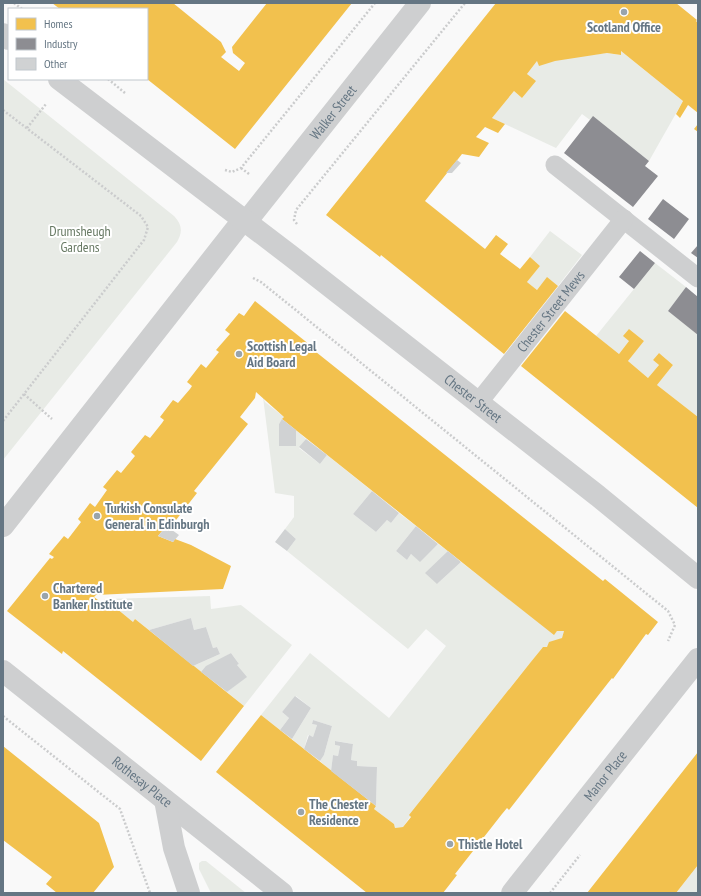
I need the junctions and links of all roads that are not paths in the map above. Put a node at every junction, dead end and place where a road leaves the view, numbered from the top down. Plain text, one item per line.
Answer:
1 (420, 3) edge
2 (60, 80) edge
3 (555, 165) dead end
4 (624, 219) junction
5 (244, 221) junction
6 (698, 278) edge
7 (478, 403) junction
8 (3, 526) edge
9 (698, 578) edge
10 (698, 658) edge
11 (3, 671) edge
12 (165, 800) junction
13 (189, 893) edge
14 (282, 893) edge
15 (512, 893) edge

1 - 5 street, Walker Street
2 - 5 street
3 - 4 lane
4 - 6 lane
4 - 7 lane, Chester Street Mews
5 - 7 street, Chester Street
5 - 8 street
7 - 9 street, Chester Street
10 - 15 street, Manor Place
11 - 12 street, Rothesay Place
12 - 13 street
12 - 14 street, Rothesay Place

